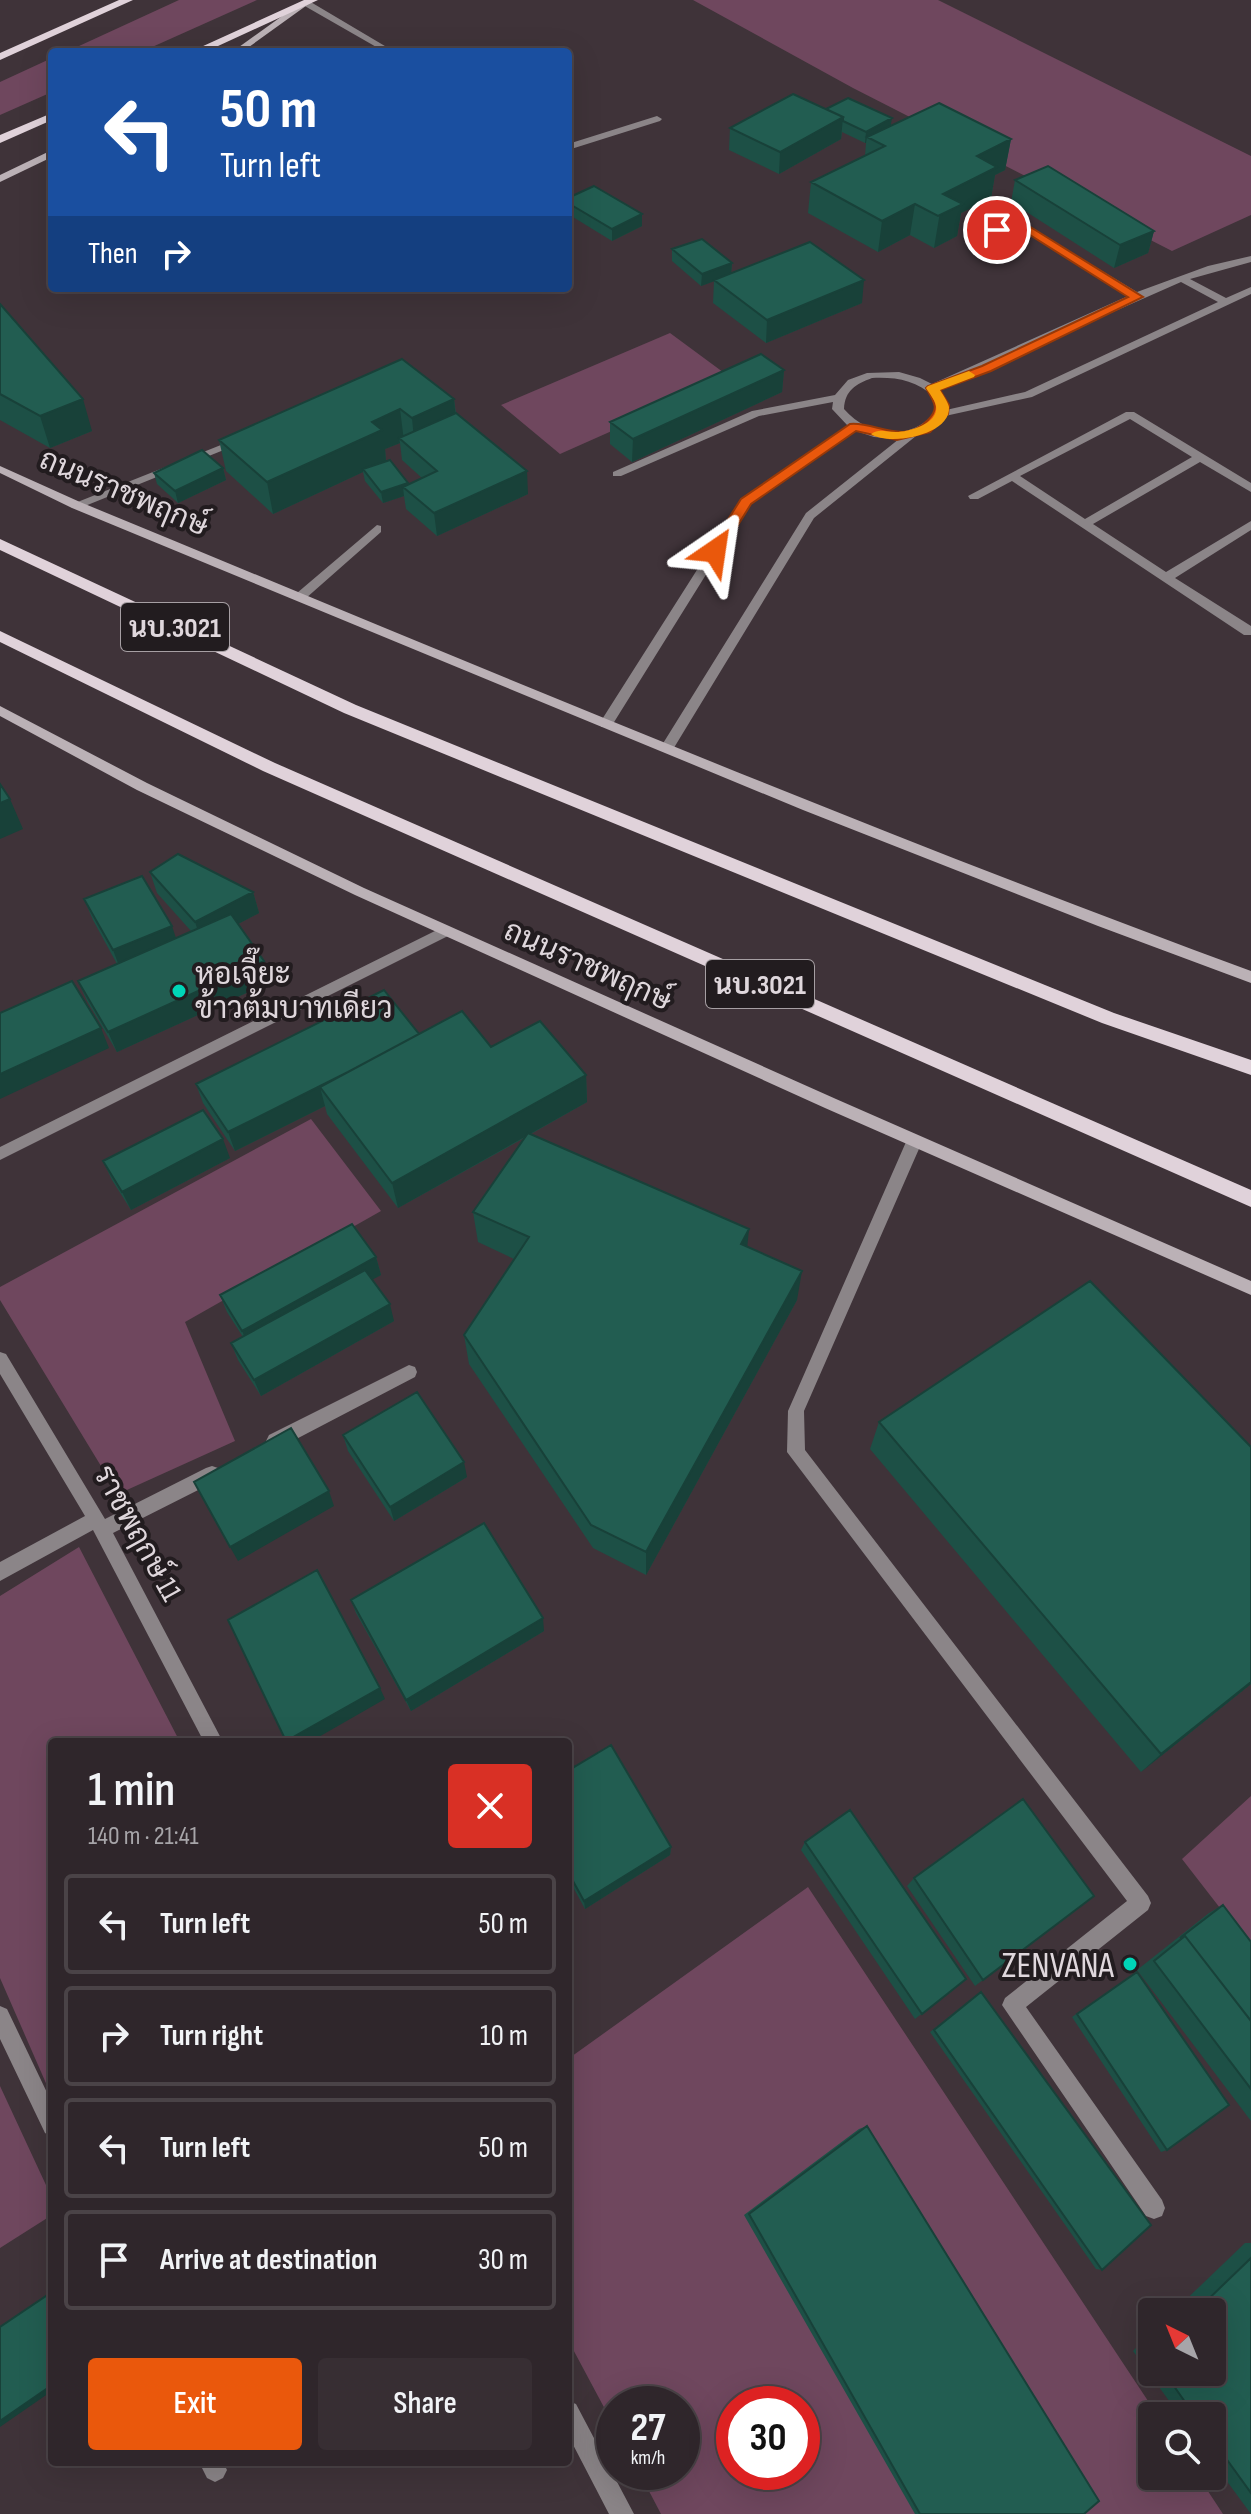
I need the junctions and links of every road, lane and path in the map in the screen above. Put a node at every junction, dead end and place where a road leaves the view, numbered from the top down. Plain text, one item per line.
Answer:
1 (128, 0) edge
2 (310, 2) edge
3 (205, 48) edge
4 (242, 48) edge
5 (385, 48) edge
6 (0, 56) edge
7 (48, 118) edge
8 (657, 119) dead end
9 (0, 139) edge
10 (572, 146) edge
11 (48, 155) edge
12 (0, 179) edge
13 (969, 232) dead end
14 (1251, 259) edge
15 (1184, 280) junction
16 (1251, 290) edge
17 (1137, 297) junction
18 (1227, 302) junction
19 (932, 388) junction
20 (838, 398) junction
21 (941, 414) junction
22 (855, 426) junction
23 (912, 434) junction
24 (257, 435) edge
25 (1200, 457) junction
26 (0, 469) edge
27 (617, 474) dead end
28 (0, 476) edge
29 (1012, 476) junction
30 (1251, 488) edge
31 (974, 496) dead end
32 (76, 505) junction
33 (1084, 524) junction
34 (1251, 525) edge
35 (377, 529) dead end
36 (0, 544) edge
37 (1166, 578) junction
38 (301, 596) junction
39 (1251, 630) edge
40 (0, 636) edge
41 (0, 710) edge
42 (606, 724) junction
43 (667, 748) junction
44 (445, 931) junction
45 (1251, 977) edge
46 (1251, 1068) edge
47 (914, 1142) junction
48 (0, 1154) edge
49 (1251, 1199) edge
50 (1251, 1288) edge
51 (0, 1359) edge
52 (409, 1372) dead end
53 (255, 1451) edge
54 (228, 1465) edge
55 (99, 1524) junction
56 (0, 1572) edge
57 (212, 1738) edge
58 (0, 2016) edge
59 (48, 2118) edge
60 (1154, 2208) dead end
61 (572, 2420) edge
62 (622, 2514) edge

1 - 6 main road
2 - 3 main road
2 - 4 main road
2 - 5 street
7 - 9 main road
8 - 10 street
11 - 12 main road
13 - 17 street
14 - 15 street
15 - 17 street
15 - 18 street
16 - 18 street
17 - 19 street
18 - 21 street
19 - 20 street
19 - 21 street
20 - 22 street
20 - 27 street
21 - 23 street
22 - 23 street
22 - 42 street
23 - 43 street
24 - 32 street
25 - 29 street
25 - 30 street
25 - 33 street
26 - 32 main road, ถนนราชพฤกษ์ / นบ.3021
28 - 32 main road
29 - 31 street
29 - 33 street
32 - 38 main road, ถนนราชพฤกษ์ / นบ.3021
33 - 37 street
34 - 37 street
35 - 38 street
36 - 46 main road, นบ.3021
37 - 39 street
38 - 42 main road, ถนนราชพฤกษ์ / นบ.3021
40 - 49 main road, ถนนราชพฤกษ์ / นบ.3021
41 - 44 main road, ถนนราชพฤกษ์ / นบ.3021
42 - 43 main road, ถนนราชพฤกษ์ / นบ.3021
43 - 45 main road, ถนนราชพฤกษ์ / นบ.3021
44 - 47 main road, ถนนราชพฤกษ์ / นบ.3021
44 - 48 street
47 - 50 main road, ถนนราชพฤกษ์ / นบ.3021
47 - 60 street
51 - 55 street, ราชพฤกษ์ 11
52 - 53 street
54 - 55 street
55 - 56 street
55 - 57 street, ราชพฤกษ์ 11
58 - 59 street
61 - 62 street

